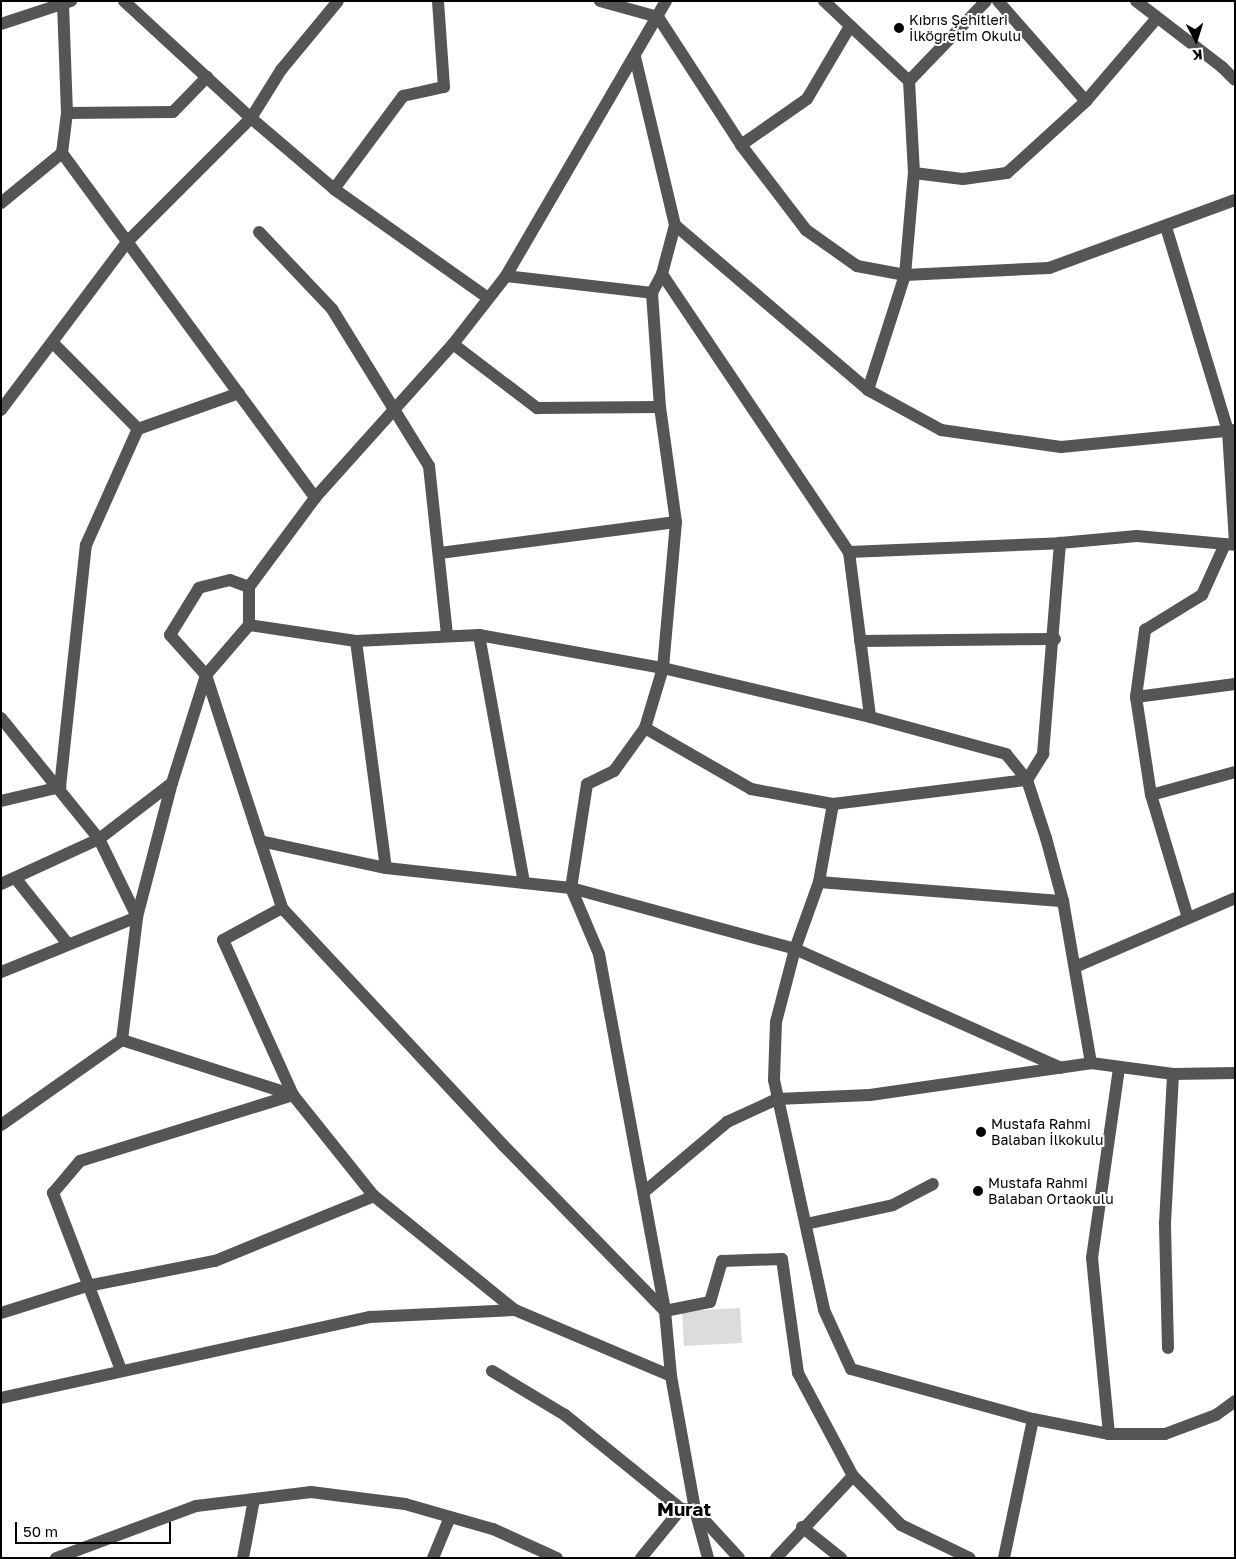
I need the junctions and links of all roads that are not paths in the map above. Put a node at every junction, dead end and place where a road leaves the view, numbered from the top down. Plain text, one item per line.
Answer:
1 (124, 1) edge
2 (338, 1) edge
3 (438, 1) edge
4 (600, 1) edge
5 (666, 1) edge
6 (824, 1) edge
7 (986, 1) edge
8 (998, 1) edge
9 (1136, 1) edge
10 (67, 3) edge
11 (658, 17) junction
12 (1157, 18) junction
13 (1, 24) edge
14 (849, 28) junction
15 (634, 57) junction
16 (1235, 61) edge
17 (1222, 67) junction
18 (207, 77) junction
19 (1235, 80) edge
20 (909, 81) junction
21 (1086, 101) junction
22 (67, 113) junction
23 (251, 118) junction
24 (741, 145) junction
25 (62, 153) junction
26 (914, 173) junction
27 (334, 189) junction
28 (1235, 200) edge
29 (1, 203) edge
30 (675, 225) junction
31 (1166, 227) junction
32 (259, 232) dead end
33 (128, 241) junction
34 (662, 274) junction
35 (904, 275) junction
36 (506, 276) junction
37 (652, 293) junction
38 (488, 298) junction
39 (54, 344) junction
40 (452, 344) junction
41 (868, 390) junction
42 (239, 393) junction
43 (395, 407) junction
44 (660, 407) junction
45 (1, 410) edge
46 (138, 428) junction
47 (1232, 431) edge
48 (315, 498) junction
49 (676, 522) junction
50 (1060, 543) junction
51 (1232, 544) edge
52 (849, 552) junction
53 (440, 553) junction
54 (249, 587) junction
55 (249, 625) junction
56 (447, 635) junction
57 (479, 635) junction
58 (1055, 639) junction
59 (356, 641) junction
60 (860, 641) junction
61 (663, 668) junction
62 (206, 675) junction
63 (1235, 684) edge
64 (1136, 697) junction
65 (870, 717) junction
66 (1, 718) edge
67 (645, 728) junction
68 (1235, 772) edge
69 (1027, 780) junction
70 (172, 783) junction
71 (60, 787) junction
72 (1151, 795) junction
73 (1, 801) edge
74 (832, 804) junction
75 (99, 838) junction
76 (260, 841) junction
77 (386, 868) junction
78 (16, 879) junction
79 (819, 882) junction
80 (524, 883) junction
81 (1, 884) edge
82 (572, 888) junction
83 (1235, 898) edge
84 (1063, 901) junction
85 (282, 908) junction
86 (136, 917) junction
87 (1188, 918) junction
88 (66, 943) junction
89 (796, 949) junction
90 (1075, 967) junction
91 (1, 972) edge
92 (122, 1040) junction
93 (1091, 1063) junction
94 (1061, 1068) junction
95 (1119, 1068) junction
96 (1235, 1073) edge
97 (1173, 1074) junction
98 (293, 1094) junction
99 (777, 1099) junction
100 (1, 1125) edge
101 (934, 1184) dead end
102 (644, 1192) junction
103 (374, 1196) junction
104 (806, 1224) junction
105 (87, 1286) junction
106 (515, 1310) junction
107 (665, 1311) junction
108 (1, 1313) edge
109 (1168, 1348) dead end
110 (121, 1370) junction
111 (492, 1371) dead end
112 (671, 1376) junction
113 (1, 1398) edge
114 (1235, 1400) edge
115 (1033, 1419) junction
116 (1108, 1434) junction
117 (853, 1476) junction
118 (254, 1499) junction
119 (680, 1509) junction
120 (696, 1510) junction
121 (450, 1517) junction
122 (802, 1527) junction
123 (56, 1558) edge
124 (243, 1558) edge
125 (433, 1558) edge
126 (557, 1558) edge
127 (641, 1558) edge
128 (708, 1558) edge
129 (739, 1558) edge
130 (776, 1558) edge
131 (842, 1558) edge
132 (970, 1558) edge
133 (1004, 1558) edge

1 - 18 street
2 - 23 street
3 - 27 street
4 - 11 street
5 - 11 street
6 - 14 street
7 - 20 street
8 - 21 street
9 - 12 street
10 - 13 street
10 - 22 street
11 - 15 street
11 - 24 street
12 - 17 street
12 - 21 street
14 - 20 street
14 - 24 street
15 - 30 street
15 - 36 street
16 - 17 street
17 - 19 street
18 - 22 street
18 - 23 street
20 - 26 street
21 - 26 street
22 - 25 street
23 - 27 street
23 - 33 street
24 - 35 street
25 - 29 street
25 - 33 street
26 - 35 street
27 - 38 street
28 - 31 street
30 - 34 street
30 - 41 street
31 - 35 street
31 - 47 street
32 - 43 street
33 - 39 street
33 - 42 street
34 - 37 street
34 - 52 street
35 - 41 street
36 - 37 street
36 - 38 street
37 - 44 street
38 - 40 street
39 - 45 street
39 - 46 street
40 - 43 street
40 - 44 street
41 - 47 street
42 - 46 street
42 - 48 street
43 - 48 street
43 - 53 street
44 - 49 street
46 - 71 street
47 - 51 street
48 - 54 street
49 - 53 street
49 - 61 street
50 - 51 street
50 - 52 street
50 - 58 street
51 - 64 street
52 - 60 street
53 - 56 street
54 - 55 street
54 - 62 street
55 - 59 street
55 - 62 street
56 - 57 street
56 - 59 street
57 - 61 street
57 - 80 street
58 - 60 street
58 - 69 street
59 - 77 street
60 - 65 street
61 - 65 street
61 - 67 street
62 - 70 street
62 - 76 street
63 - 64 street
64 - 72 street
65 - 69 street
66 - 71 street
67 - 74 street
67 - 82 street
68 - 72 street
69 - 74 street
69 - 84 street
70 - 75 street
70 - 86 street
71 - 73 street
71 - 75 street
72 - 87 street
74 - 79 street
75 - 78 street
75 - 86 street
76 - 77 street
76 - 85 street
77 - 80 street
78 - 81 street
78 - 88 street
79 - 84 street
79 - 89 street
80 - 82 street
82 - 89 street
82 - 102 street
83 - 87 street
84 - 90 street
85 - 98 street
85 - 107 street
86 - 88 street
86 - 92 street
87 - 90 street
88 - 91 street
89 - 94 street
89 - 99 street
90 - 93 street
92 - 98 street
92 - 100 street
93 - 94 street
93 - 95 street
94 - 99 street
95 - 97 street
95 - 116 street
96 - 97 street
97 - 109 street
98 - 103 street
98 - 105 street
99 - 102 street
99 - 104 street
101 - 104 street
102 - 107 street
103 - 105 street
103 - 106 street
104 - 115 street
105 - 108 street
105 - 110 street
106 - 110 street
106 - 112 street
107 - 112 street
107 - 117 street
110 - 113 street
111 - 119 street
112 - 120 street
114 - 116 street
115 - 116 street
115 - 133 street
117 - 122 street
117 - 132 street
118 - 121 street
118 - 123 street
118 - 124 street
119 - 120 street
119 - 127 street
120 - 128 street
120 - 129 street
121 - 125 street
121 - 126 street
122 - 130 street
122 - 131 street

